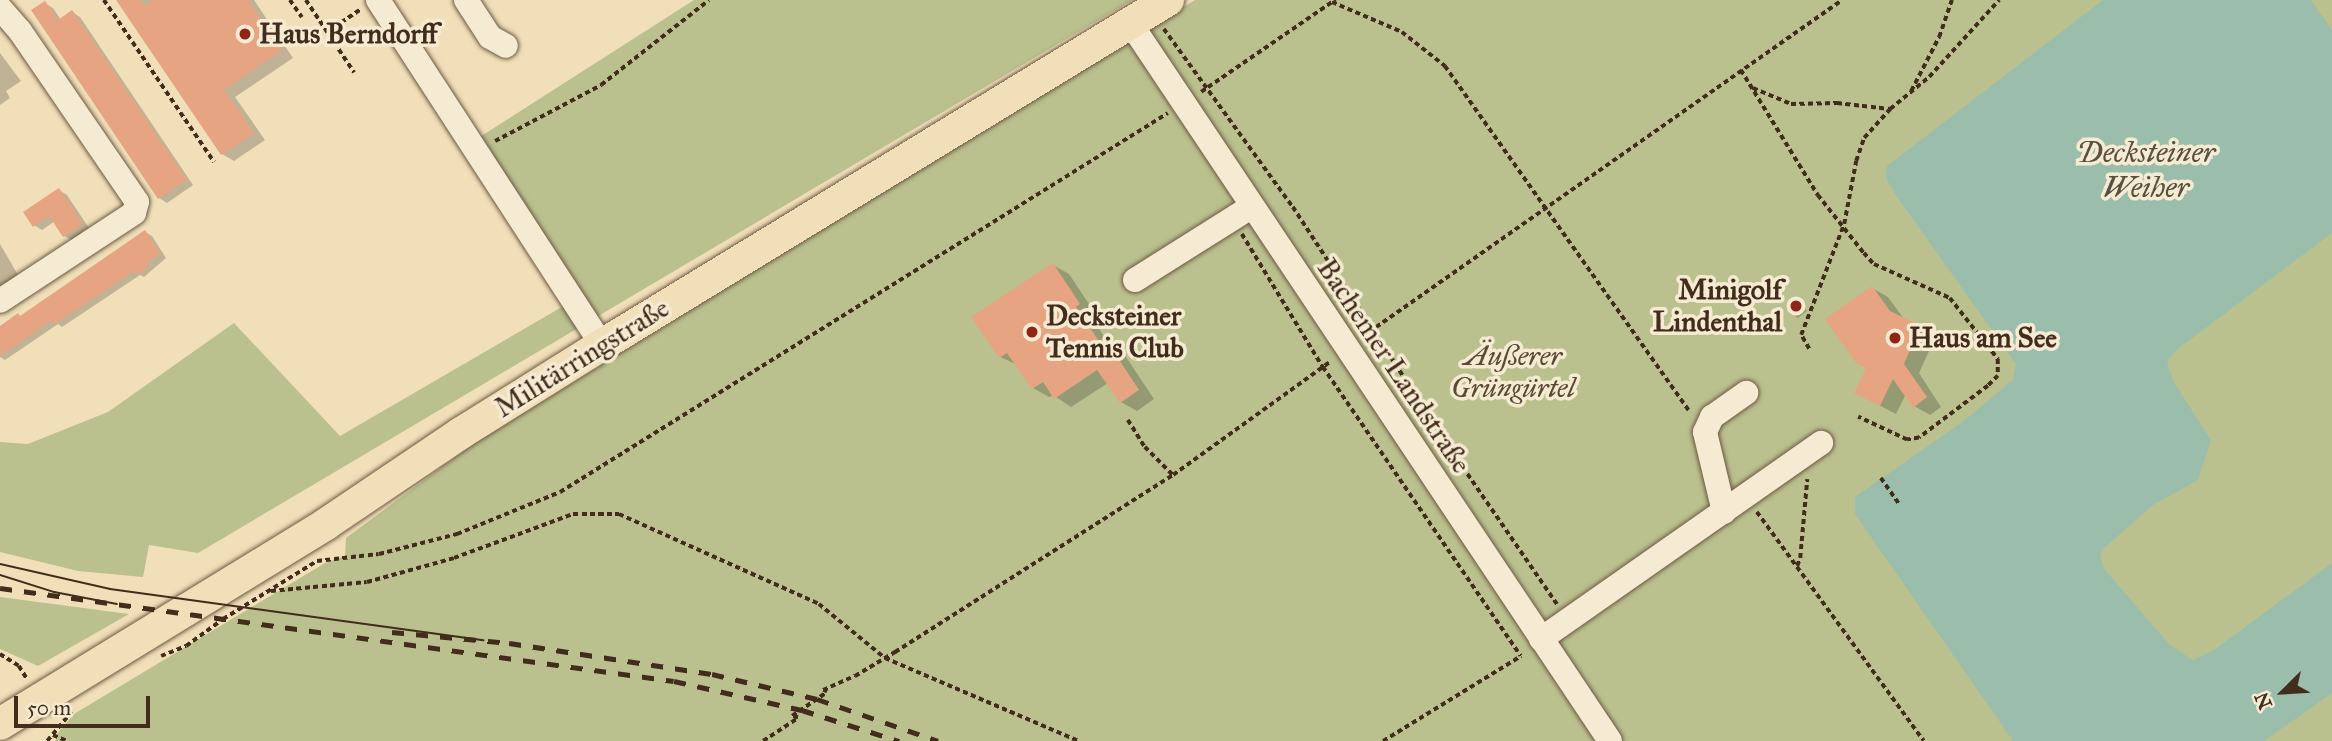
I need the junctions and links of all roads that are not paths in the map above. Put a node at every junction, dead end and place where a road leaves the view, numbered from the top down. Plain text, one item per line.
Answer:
1 (466, 0) edge
2 (372, 3) edge
3 (2, 9) edge
4 (1150, 12) edge
5 (506, 46) dead end
6 (1242, 212) junction
7 (1135, 280) dead end
8 (0, 301) edge
9 (602, 345) junction
10 (1746, 393) dead end
11 (1812, 450) road end
12 (1724, 512) junction
13 (1541, 639) junction
14 (7, 722) edge
15 (1609, 741) edge

1 - 5 street
2 - 9 street
3 - 8 street
4 - 6 street, Bachemer Landstraße
4 - 9 main road, Militärringstraße
6 - 7 street
6 - 13 street, Bachemer Landstraße
9 - 14 main road, Militärringstraße
10 - 12 street
11 - 12 street
12 - 13 street
13 - 15 street, Bachemer Landstraße

